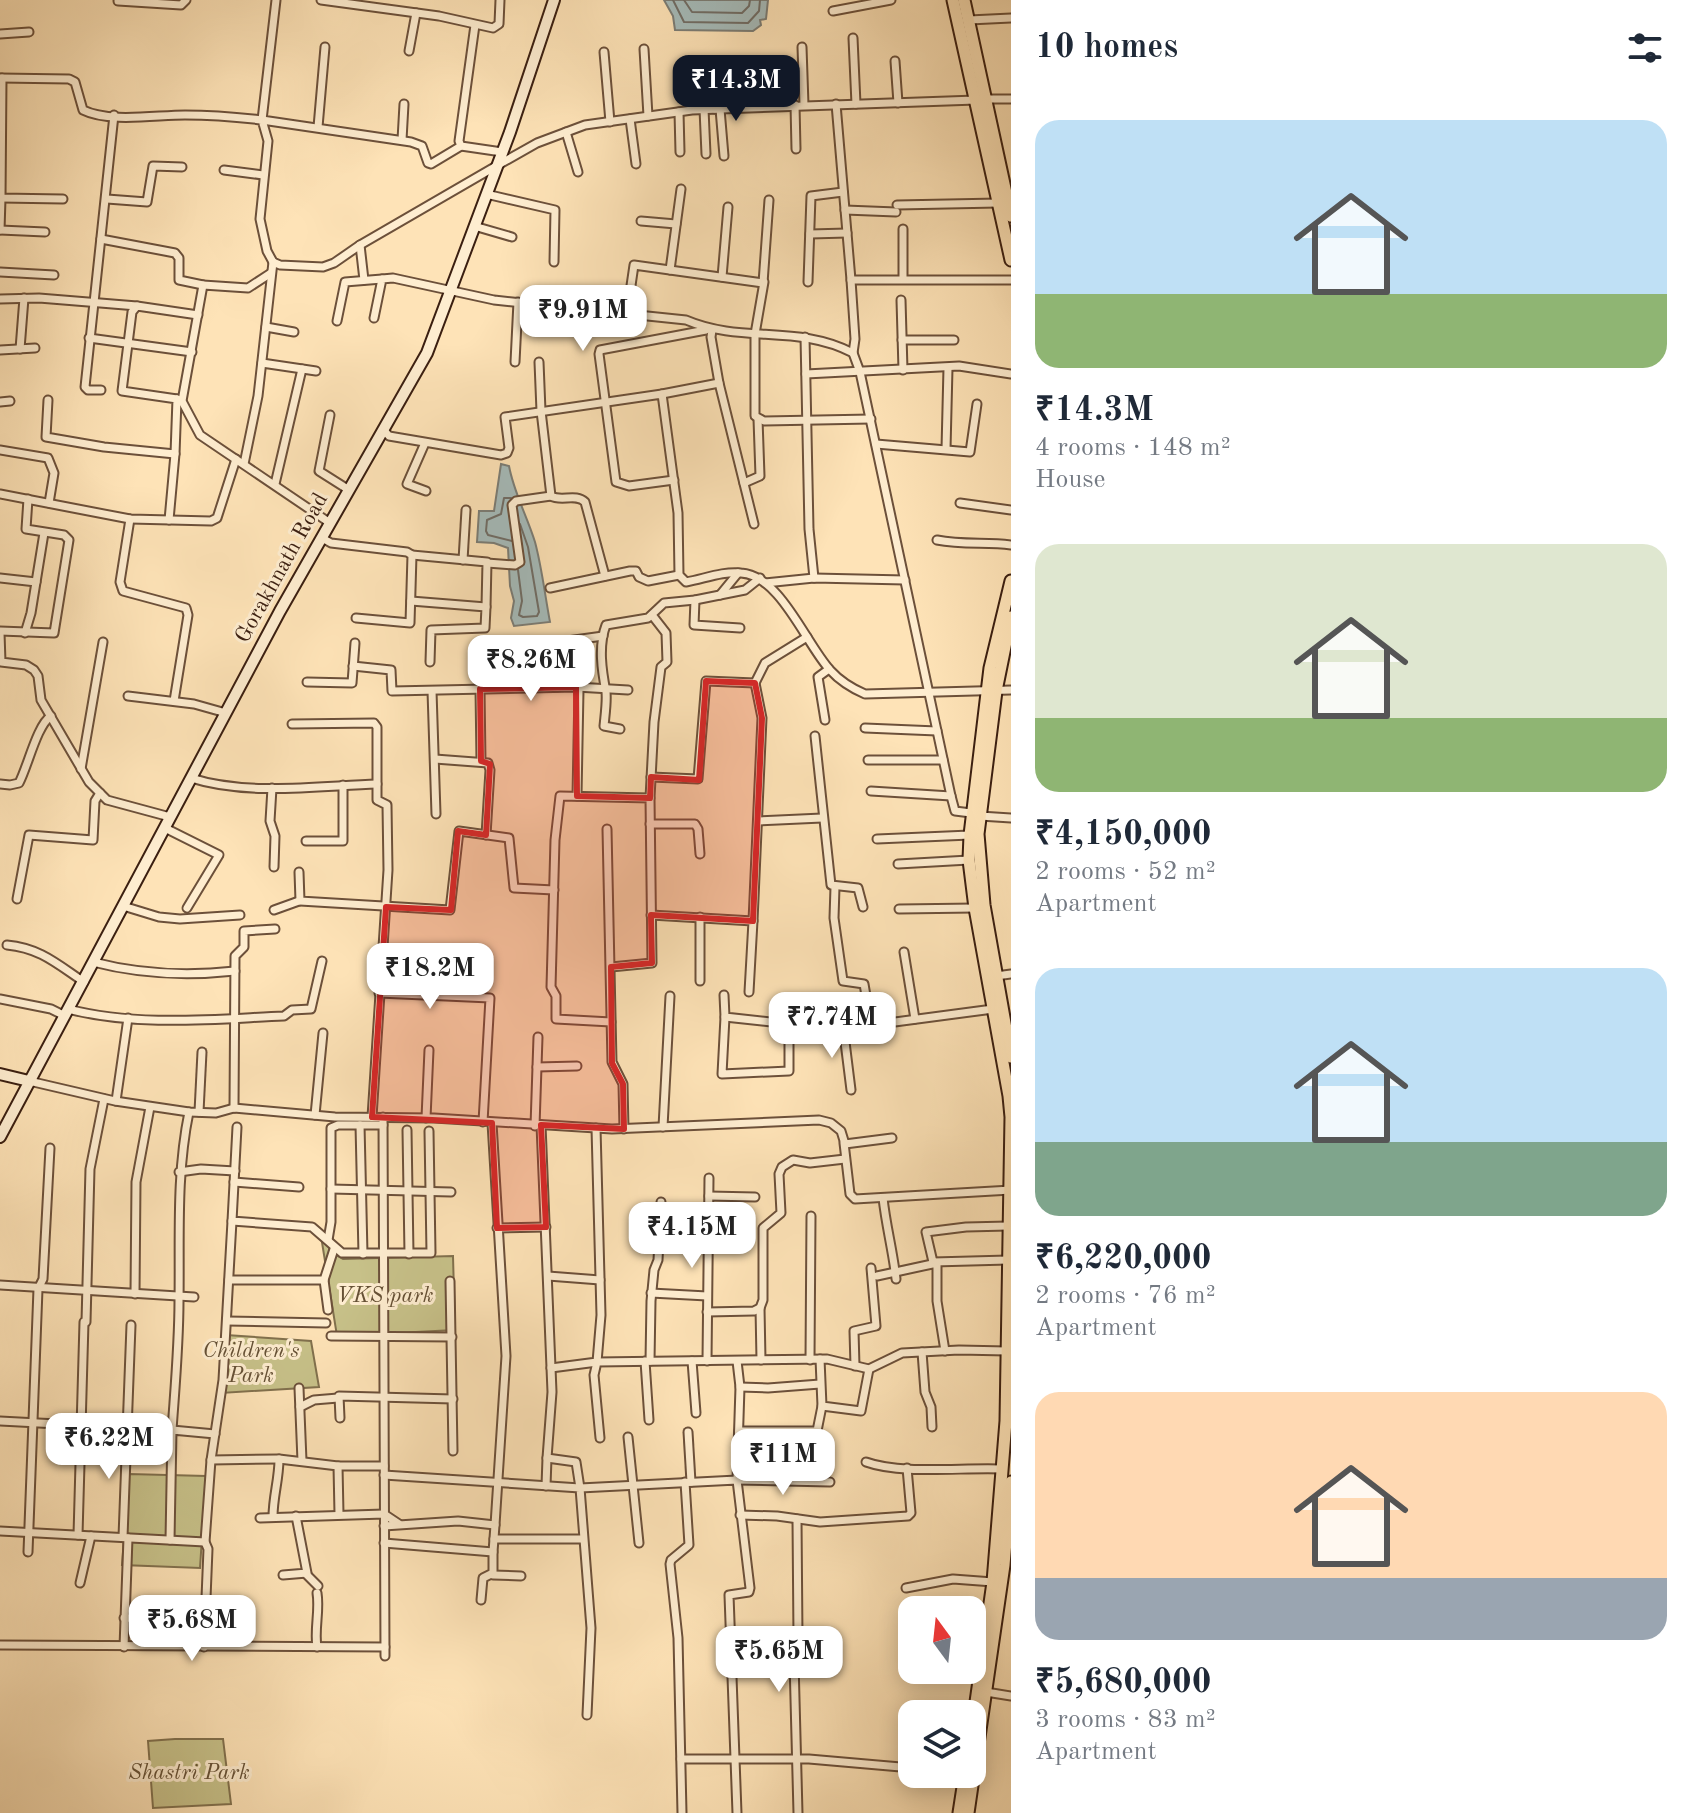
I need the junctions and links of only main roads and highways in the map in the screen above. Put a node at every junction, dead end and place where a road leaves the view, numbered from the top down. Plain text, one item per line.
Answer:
1 (554, 0) edge
2 (953, 0) edge
3 (964, 0) edge
4 (981, 100) junction
5 (1011, 216) edge
6 (1011, 260) edge
7 (1011, 581) edge
8 (1011, 617) edge
9 (992, 691) junction
10 (976, 815) junction
11 (1011, 1057) edge
12 (0, 1074) edge
13 (29, 1081) junction
14 (0, 1137) edge
15 (1011, 1190) edge
16 (1010, 1207) edge
17 (1011, 1485) edge
18 (1003, 1564) edge
19 (976, 1700) edge
20 (984, 1700) edge
21 (965, 1788) edge
22 (969, 1788) edge
23 (959, 1813) edge
24 (968, 1813) edge

1 - 13 main road, Gorakhnath Road
2 - 4 main road
3 - 4 main road
4 - 5 main road
4 - 6 main road
7 - 9 main road
8 - 9 main road
9 - 10 main road
10 - 11 main road
10 - 15 main road
12 - 13 main road
13 - 14 main road, Gorakhnath Road
15 - 16 main road
16 - 18 main road
17 - 18 main road
18 - 19 main road
18 - 20 main road
21 - 23 main road
22 - 24 main road

